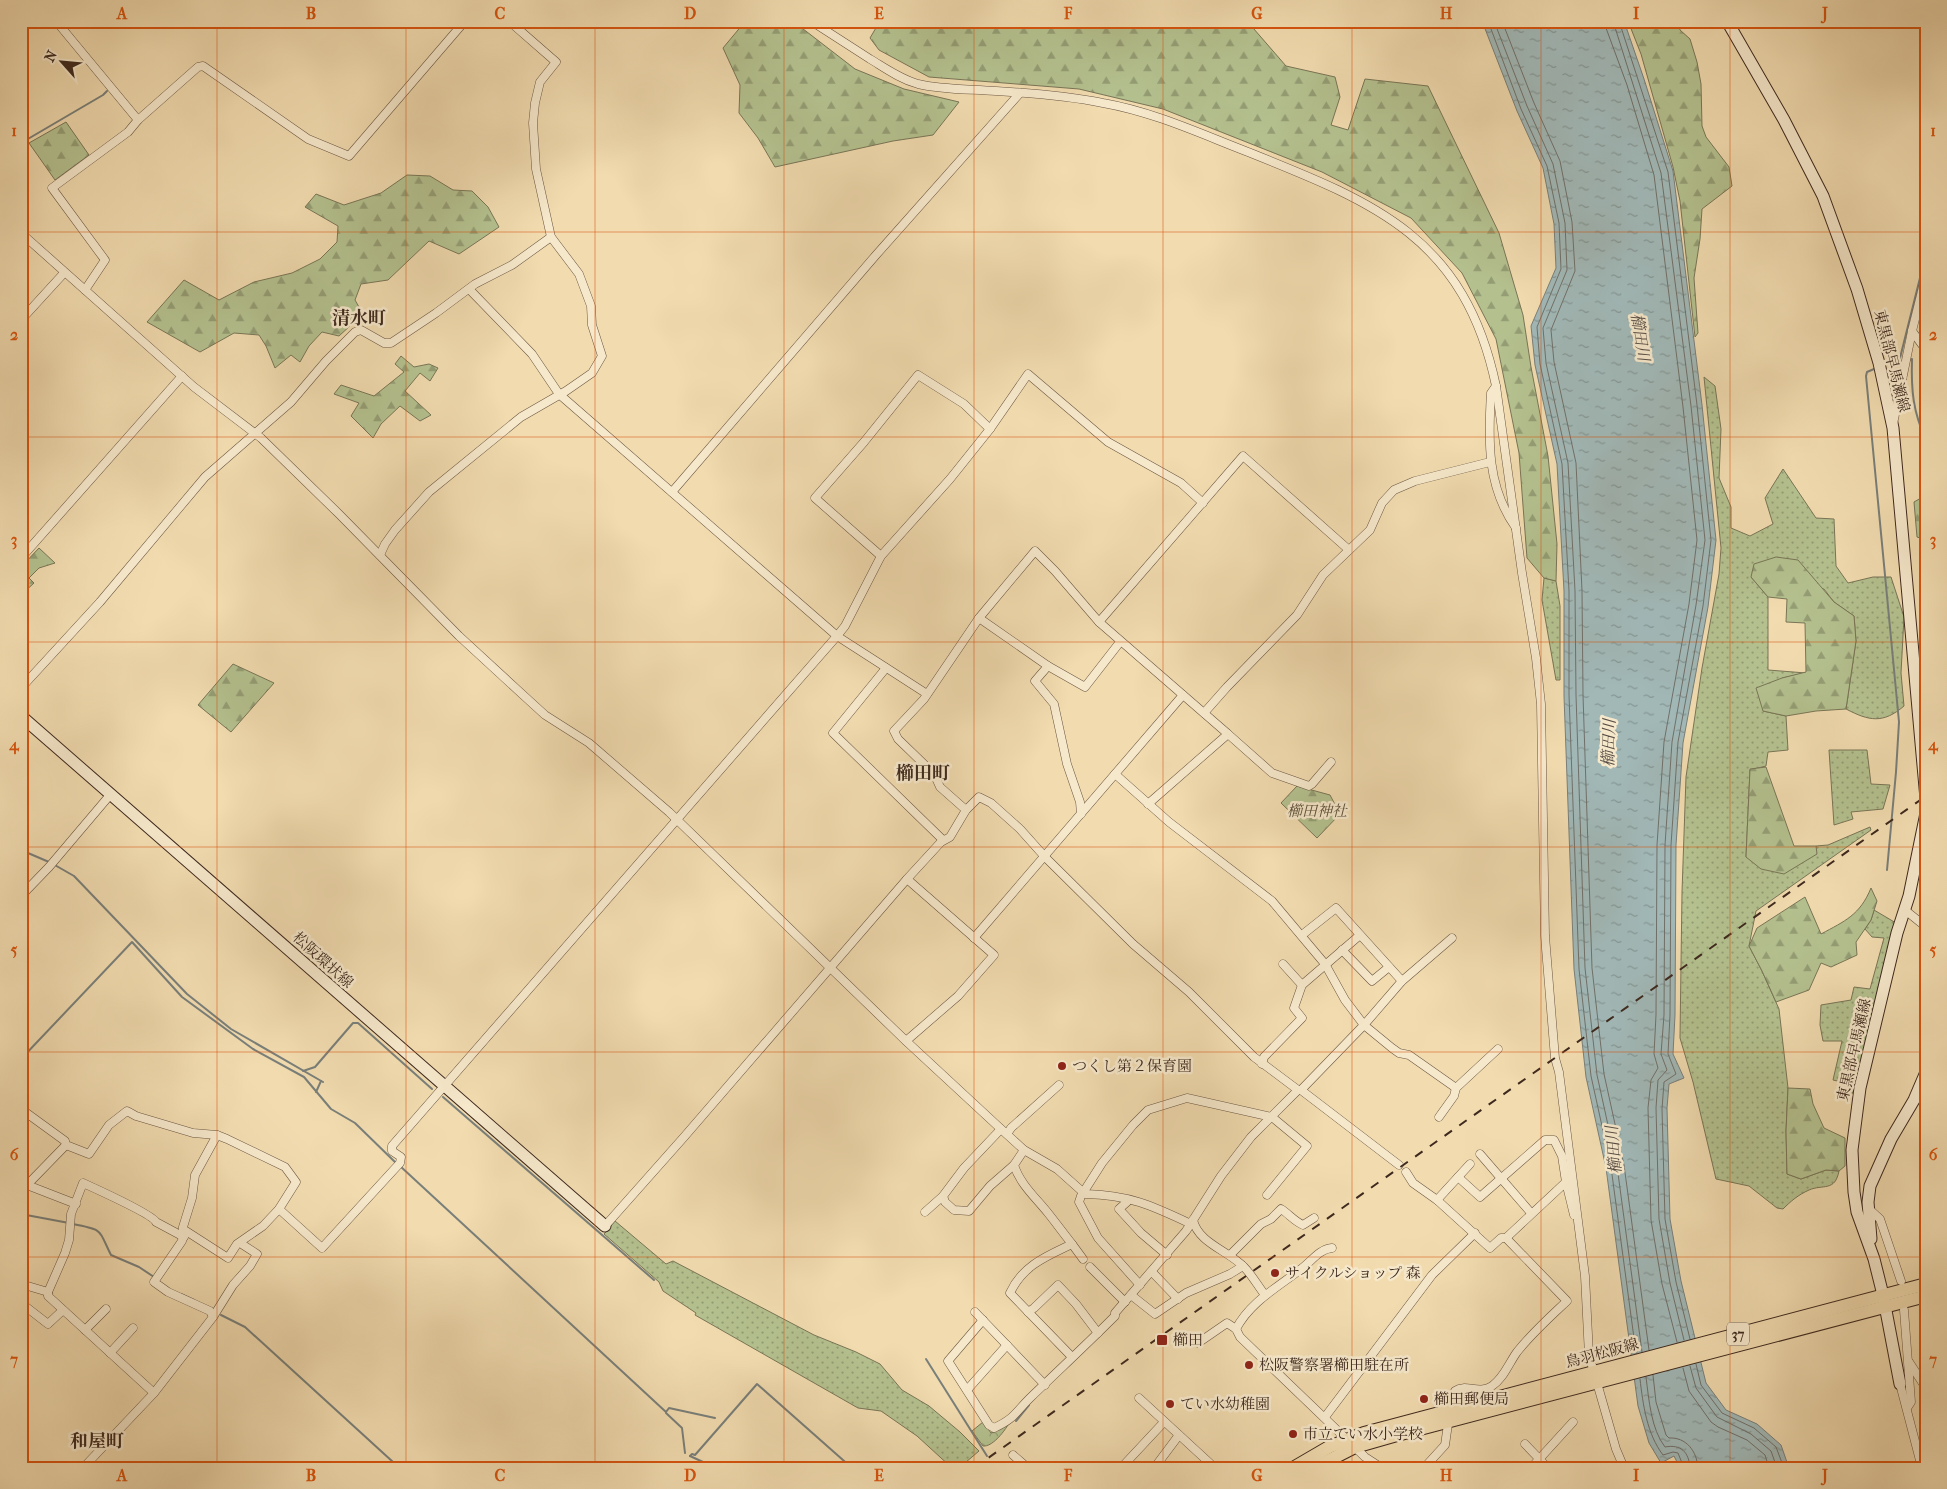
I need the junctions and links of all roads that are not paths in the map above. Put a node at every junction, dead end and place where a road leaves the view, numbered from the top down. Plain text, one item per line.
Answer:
1 (56, 21) edge
2 (465, 21) edge
3 (509, 21) edge
4 (811, 21) edge
5 (1727, 21) edge
6 (1020, 93) junction
7 (138, 120) junction
8 (21, 233) edge
9 (551, 237) junction
10 (64, 272) junction
11 (1926, 275) edge
12 (469, 289) junction
13 (85, 290) junction
14 (21, 320) edge
15 (1912, 331) junction
16 (1926, 350) edge
17 (182, 376) junction
18 (1496, 386) junction
19 (559, 394) junction
20 (1893, 428) junction
21 (990, 429) junction
22 (254, 434) junction
23 (1490, 462) junction
24 (672, 492) junction
25 (1203, 503) junction
26 (1517, 530) junction
27 (1349, 550) junction
28 (380, 555) junction
29 (881, 556) junction
30 (21, 558) edge
31 (979, 618) junction
32 (1099, 622) junction
33 (837, 636) junction
34 (1120, 642) junction
35 (1048, 666) junction
36 (886, 668) junction
37 (21, 688) edge
38 (927, 694) junction
39 (1183, 695) junction
40 (1204, 713) junction
41 (21, 716) edge
42 (1228, 734) junction
43 (1331, 762) dead end
44 (1115, 774) junction
45 (110, 795) junction
46 (1926, 799) edge
47 (1148, 804) junction
48 (966, 810) junction
49 (1926, 813) edge
50 (1081, 814) junction
51 (676, 820) junction
52 (944, 840) junction
53 (1045, 857) junction
54 (907, 880) junction
55 (21, 896) edge
56 (1905, 910) junction
57 (1926, 927) edge
58 (1302, 935) junction
59 (1360, 935) junction
60 (974, 938) junction
61 (1452, 938) dead end
62 (1342, 950) junction
63 (1283, 964) dead end
64 (1325, 964) junction
65 (1389, 967) junction
66 (831, 968) junction
67 (1402, 981) junction
68 (1302, 985) junction
69 (1364, 1024) junction
70 (906, 1041) junction
71 (1498, 1049) dead end
72 (1262, 1064) junction
73 (1924, 1080) edge
74 (1059, 1085) dead end
75 (444, 1086) junction
76 (1456, 1088) junction
77 (1299, 1090) junction
78 (21, 1109) edge
79 (1272, 1117) junction
80 (1439, 1117) dead end
81 (1004, 1131) junction
82 (217, 1135) junction
83 (66, 1144) junction
84 (1024, 1150) junction
85 (1480, 1154) dead end
86 (1470, 1164) dead end
87 (1399, 1165) dead end
88 (1014, 1166) junction
89 (1406, 1172) dead end
90 (1458, 1177) junction
91 (1500, 1178) junction
92 (1566, 1182) junction
93 (24, 1185) edge
94 (1083, 1192) junction
95 (1267, 1195) dead end
96 (943, 1196) junction
97 (1437, 1200) junction
98 (1126, 1202) dead end
99 (76, 1204) junction
100 (1868, 1208) junction
101 (279, 1209) junction
102 (925, 1212) dead end
103 (1531, 1213) junction
104 (1314, 1218) dead end
105 (1578, 1221) junction
106 (1192, 1222) junction
107 (604, 1226) joint
108 (1475, 1233) junction
109 (184, 1234) junction
110 (1506, 1238) junction
111 (240, 1243) junction
112 (1072, 1244) junction
113 (1332, 1248) dead end
114 (1167, 1255) junction
115 (1230, 1256) junction
116 (1083, 1259) dead end
117 (1874, 1259) junction
118 (1243, 1266) junction
119 (1090, 1267) dead end
120 (1152, 1272) junction
121 (1901, 1281) dead end
122 (21, 1284) edge
123 (1926, 1284) edge
124 (1140, 1285) junction
125 (48, 1292) junction
126 (1131, 1295) junction
127 (1266, 1295) junction
128 (1926, 1296) edge
129 (1178, 1299) junction
130 (1125, 1302) junction
131 (1880, 1302) junction
132 (21, 1303) edge
133 (106, 1309) dead end
134 (63, 1310) junction
135 (1904, 1310) dead end
136 (974, 1312) dead end
137 (1028, 1312) junction
138 (213, 1317) junction
139 (983, 1320) junction
140 (133, 1328) dead end
141 (1236, 1329) junction
142 (85, 1330) junction
143 (1098, 1333) junction
144 (1198, 1343) dead end
145 (1007, 1345) junction
146 (110, 1353) junction
147 (1072, 1357) junction
148 (1908, 1360) junction
149 (1600, 1376) junction
150 (1045, 1384) junction
151 (1900, 1384) joint
152 (1926, 1388) edge
153 (967, 1390) junction
154 (154, 1393) junction
155 (1139, 1398) dead end
156 (1907, 1408) junction
157 (1449, 1416) junction
158 (1324, 1417) junction
159 (1164, 1422) junction
160 (1573, 1422) dead end
161 (1179, 1435) junction
162 (1351, 1443) junction
163 (1525, 1444) dead end
164 (1014, 1455) dead end
165 (1540, 1458) junction
166 (83, 1468) edge
167 (1028, 1468) edge
168 (1121, 1468) edge
169 (1156, 1468) edge
170 (1215, 1468) edge
171 (1293, 1468) edge
172 (1314, 1468) edge
173 (1382, 1468) edge
174 (1424, 1468) edge
175 (1531, 1468) edge
176 (1548, 1468) edge
177 (1624, 1468) edge
178 (1922, 1468) edge

1 - 7 street
2 - 7 street
3 - 9 street
4 - 6 street
5 - 20 main road, 東黒部早馬瀬線
6 - 18 street
6 - 24 street
7 - 13 street
8 - 10 street
9 - 12 street
9 - 19 street
10 - 13 street
10 - 14 street
11 - 15 street
12 - 19 street
12 - 22 street
13 - 17 street
15 - 16 street
15 - 20 street
17 - 22 street
17 - 30 street
18 - 23 street
18 - 26 street
19 - 24 street
19 - 28 street
20 - 46 main road, 東黒部早馬瀬線
21 - 25 street
21 - 29 street
21 - 29 street
22 - 28 street
22 - 37 street
23 - 26 street
23 - 27 street
24 - 33 street
25 - 27 street
25 - 32 street
26 - 105 street
27 - 40 street
28 - 51 street
29 - 33 street
31 - 32 street
31 - 35 street
31 - 38 street
32 - 34 street
33 - 36 street
33 - 51 street
34 - 35 street
34 - 39 street
35 - 50 street
36 - 38 street
36 - 52 street
38 - 48 street
39 - 40 street
39 - 44 street
40 - 42 street
41 - 45 main road, 松阪環状線
42 - 43 street
42 - 47 street
44 - 47 street
44 - 50 street
45 - 55 street
45 - 75 main road, 松阪環状線
47 - 58 street
48 - 52 street
48 - 53 street
49 - 56 main road, 東黒部早馬瀬線
50 - 53 street
51 - 66 street
51 - 75 street
52 - 54 street
53 - 60 street
53 - 72 street
54 - 60 street
54 - 66 street
56 - 57 street
56 - 117 main road, 東黒部早馬瀬線
58 - 59 street
58 - 64 street
59 - 62 street
59 - 65 street
60 - 70 street
61 - 67 street
62 - 64 street
62 - 65 street
63 - 68 street
64 - 68 street
64 - 69 street
65 - 67 street
66 - 70 street
66 - 107 street
67 - 69 street
68 - 72 street
69 - 76 street
69 - 77 street
70 - 81 street
71 - 76 street
72 - 77 street
73 - 100 main road
74 - 81 street
75 - 101 street
75 - 107 main road, 松阪環状線
76 - 80 street
77 - 79 street
77 - 87 street
78 - 83 street
79 - 94 street
79 - 95 street
79 - 106 street
81 - 84 street
81 - 96 street
82 - 83 street
82 - 101 street
82 - 109 street
83 - 93 street
84 - 88 street
84 - 94 street
85 - 91 street
86 - 90 street
88 - 96 street
88 - 112 street
89 - 97 street
90 - 91 street
90 - 97 street
91 - 92 street
91 - 103 street
92 - 103 street
92 - 105 street
93 - 99 street
94 - 106 street
94 - 124 street
96 - 102 street
97 - 108 street
98 - 114 street
99 - 109 street
99 - 125 street
100 - 117 main road
100 - 121 street
101 - 111 street
103 - 110 street
104 - 115 street
105 - 149 street
106 - 114 street
106 - 115 street
108 - 110 street
108 - 158 street
109 - 111 street
109 - 138 street
110 - 157 street
111 - 138 street
112 - 116 street
112 - 137 street
113 - 127 street
114 - 120 street
115 - 118 street
117 - 131 main road, 東黒部早馬瀬線
118 - 127 street
118 - 129 street
119 - 130 street
120 - 124 street
120 - 129 street
122 - 125 street
123 - 131 main road, 鳥羽松阪線 / 37
124 - 126 street
125 - 134 street
126 - 129 street
126 - 130 street
127 - 141 street
128 - 131 main road, 鳥羽松阪線 / 37
130 - 143 street
131 - 149 main road, 鳥羽松阪線 / 37
131 - 151 main road, 東黒部早馬瀬線
132 - 134 street
133 - 142 street
134 - 142 street
135 - 148 street
136 - 139 street
137 - 143 street
137 - 147 street
138 - 154 street
139 - 145 street
139 - 153 street
140 - 146 street
141 - 144 street
141 - 158 street
142 - 146 street
143 - 147 street
145 - 150 street
145 - 153 street
146 - 154 street
147 - 150 street
148 - 152 street
148 - 156 street
149 - 157 main road, 鳥羽松阪線 / 37
149 - 177 street
150 - 153 street
151 - 156 street
154 - 166 street
155 - 159 street
156 - 178 street
157 - 162 main road, 鳥羽松阪線 / 37
157 - 174 street
158 - 162 street
159 - 161 street
159 - 168 street
160 - 165 street
161 - 169 street
161 - 170 street
162 - 171 main road, 鳥羽松阪線 / 37
162 - 172 main road, 鳥羽松阪線 / 37
162 - 173 street
163 - 165 street
164 - 167 street
165 - 175 street
165 - 176 street

